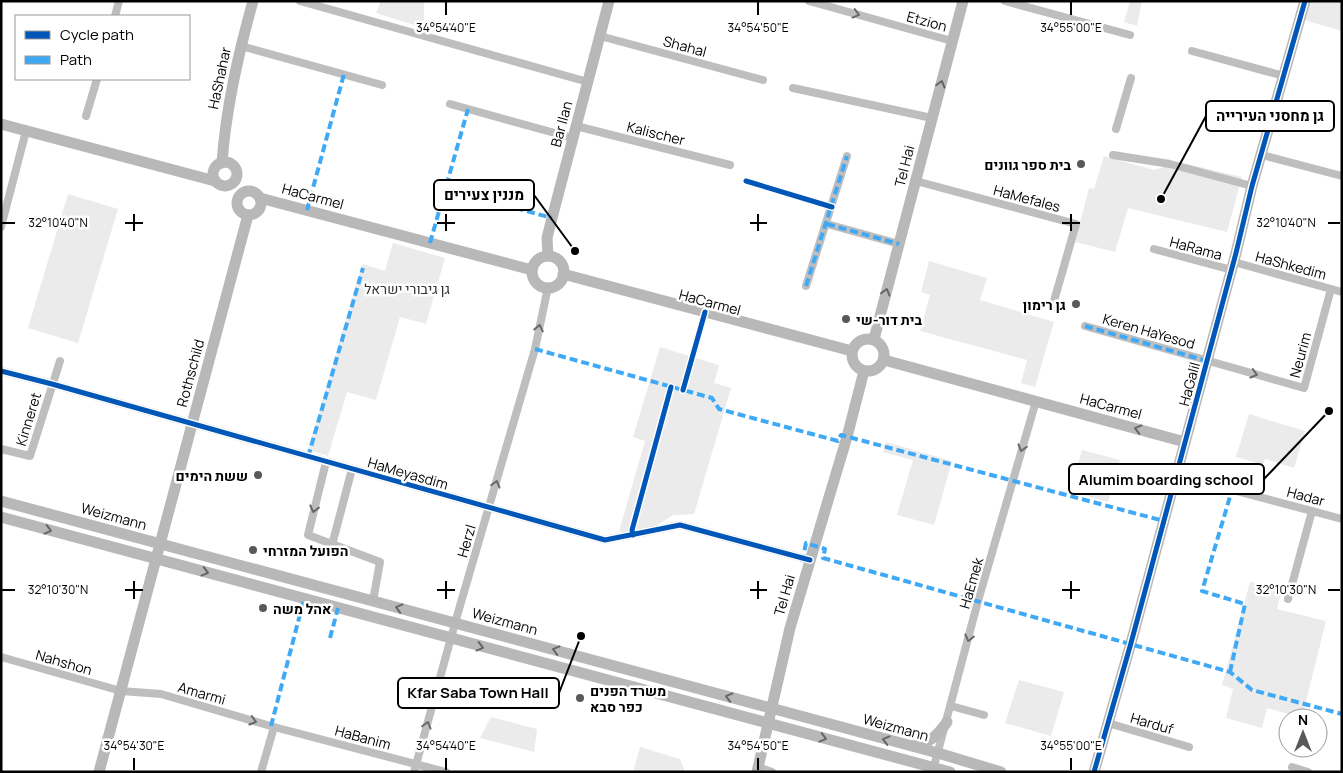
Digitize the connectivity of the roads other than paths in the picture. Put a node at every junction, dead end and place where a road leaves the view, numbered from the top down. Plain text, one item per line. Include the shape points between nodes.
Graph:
1 (119, 1) edge
2 (252, 1) edge
3 (300, 1) edge
4 (609, 1) edge
5 (809, 1) edge
6 (963, 1) edge
7 (1005, 1) edge
8 (1305, 1) edge
9 (115, 15) edge
10 (1130, 35) dead end
11 (600, 36) junction
12 (952, 41) junction
13 (241, 46) junction
14 (1192, 51) dead end
15 (1284, 76) junction
16 (1131, 78) dead end
17 (97, 80) edge
18 (763, 80) dead end
19 (588, 82) junction
20 (382, 85) dead end
21 (793, 88) dead end
22 (450, 104) dead end
23 (86, 116) dead end
24 (932, 118) junction
25 (1, 124) edge
26 (576, 126) junction
27 (1116, 129) dead end
28 (26, 131) junction
29 (573, 138) junction
30 (1113, 155) dead end
31 (1262, 155) junction
32 (847, 156) dead end
33 (222, 163) junction
34 (730, 165) dead end
35 (237, 175) junction
36 (1342, 176) edge
37 (916, 181) junction
38 (220, 183) junction
39 (1252, 186) junction
40 (256, 195) junction
41 (238, 200) junction
42 (248, 215) junction
43 (827, 224) junction
44 (1, 227) edge
45 (899, 244) junction
46 (1154, 249) dead end
47 (548, 256) junction
48 (1233, 266) junction
49 (532, 270) junction
50 (563, 274) junction
51 (806, 286) dead end
52 (548, 288) junction
53 (1331, 289) junction
54 (1342, 292) edge
55 (1052, 308) dead end
56 (1085, 326) dead end
57 (874, 339) junction
58 (852, 351) junction
59 (884, 360) junction
60 (1207, 360) junction
61 (60, 361) dead end
62 (1, 371) edge
63 (864, 371) junction
64 (52, 384) junction
65 (1036, 401) junction
66 (192, 424) junction
67 (1185, 442) junction
68 (1, 449) edge
69 (326, 462) junction
70 (352, 469) junction
71 (1176, 474) junction
72 (1, 501) edge
73 (489, 508) junction
74 (1312, 511) junction
75 (1, 518) edge
76 (1342, 519) edge
77 (160, 544) junction
78 (332, 545) junction
79 (156, 559) junction
80 (810, 560) junction
81 (1288, 599) dead end
82 (373, 601) junction
83 (455, 623) junction
84 (451, 639) junction
85 (1, 657) edge
86 (121, 691) junction
87 (775, 691) junction
88 (758, 705) junction
89 (951, 706) junction
90 (771, 708) junction
91 (984, 715) dead end
92 (946, 722) junction
93 (1108, 723) junction
94 (768, 724) junction
95 (274, 727) junction
96 (793, 730) junction
97 (910, 746) junction
98 (1189, 747) dead end
99 (762, 752) junction
100 (938, 753) junction
101 (905, 760) junction
102 (1292, 767) dead end
103 (415, 768) edge
104 (933, 769) edge
105 (757, 770) edge
106 (99, 772) edge
107 (261, 772) edge
108 (446, 772) edge
109 (772, 772) edge
110 (919, 772) edge
111 (950, 772) edge
112 (1001, 772) edge
113 (1094, 772) edge
114 (1308, 772) edge

1 - 9 street
2 - 13 street, HaShahar
3 - 19 street
4 - 11 street, Bar Ilan
5 -> 12 street, Etzion
6 - 12 street, Tel Hai
7 - 10 street
8 - 15 street, HaGalil
11 - 18 street, Shahal
11 - 19 street, Bar Ilan
24 -> 12 street, Tel Hai
13 - 20 street
13 - 33 street, HaShahar via 225,124
14 - 15 street
15 - 31 street, HaGalil
16 - 27 street
17 - 23 street
19 - 26 street, Bar Ilan
21 - 24 street
22 - 29 street
24 - 37 street, Tel Hai
25 - 28 street
26 - 29 street, Bar Ilan
26 - 34 street, Kalischer
28 - 38 street
28 - 44 street
29 - 47 street, Bar Ilan via 547,238
30 - 39 street via 1170,164
31 - 36 street
31 - 39 street, HaGalil
32 - 43 street
33 - 35 street via 231,164
33 - 38 street via 214,170
35 - 38 street via 232,184
35 - 40 street
37 - 45 street, Tel Hai
37 - 55 street, HaMefales via 1076,224
38 - 41 street
39 - 48 street, HaGalil
40 - 41 street via 241,194
40 - 42 street via 260,208
40 - 49 street, HaCarmel
41 - 42 street via 238,208
42 - 66 street, Rothschild
43 - 45 street
43 - 51 street
57 -> 45 street, Tel Hai
46 - 48 street, HaRama
47 - 49 street via 537,260
47 - 50 street via 558,260
48 - 53 street, HaShkedim
48 - 60 street, HaGalil
49 - 52 street via 538,284
50 - 52 street via 558,284
50 - 58 street, HaCarmel
73 -> 52 street, Herzl via 535,349
53 - 54 street, HaShkedim
60 -> 53 street, Neurim via 1304,388
56 - 60 street, Keren HaYesod
57 - 58 street via 858,342
57 - 59 street via 883,347
58 - 63 street via 853,361
59 - 63 street via 878,368
59 - 65 street, HaCarmel
60 - 67 street, HaGalil
61 - 64 street, Kinneret
62 - 64 street, HaMeyasdim
63 - 80 street, Tel Hai
64 - 66 street, HaMeyasdim
64 - 68 street, Kinneret via 30,456
67 -> 65 street, HaCarmel
65 -> 89 street, HaEmek
66 - 69 street, HaMeyasdim
66 - 77 street, Rothschild
67 - 71 street, HaGalil
69 - 70 street, HaMeyasdim
69 -> 78 street via 308,536
70 - 73 street, HaMeyasdim
70 - 78 street
71 - 74 street, Hadar
71 - 93 street, HaGalil
72 - 77 street, Weizmann
73 - 80 street, HaMeyasdim via 605,540 680,525
73 - 83 street, Herzl
74 - 76 street, Hadar
74 - 81 street
75 -> 79 street
77 - 79 street, Rothschild
77 - 82 street, Weizmann
78 - 82 street via 380,562
79 -> 84 street
79 - 86 street, Rothschild
80 - 87 street, Tel Hai
83 -> 82 street, Weizmann
83 - 84 street, Herzl
88 -> 83 street, Weizmann
84 -> 94 street
103 -> 84 street, Herzl
85 - 86 street, Nahshon
86 -> 95 street, Amarmi via 160,694
86 - 106 street, Rothschild
87 - 88 street
87 - 90 street, Tel Hai
88 - 90 street, Weizmann
89 - 91 street
89 - 92 street, HaEmek
90 - 94 street, Tel Hai
97 -> 90 street, Weizmann
92 - 97 street via 928,743
92 - 100 street, HaEmek
93 - 98 street, Harduf
93 - 113 street, HaGalil
94 - 96 street
94 - 99 street, Tel Hai
95 - 103 street, HaBanim
95 - 107 street
96 - 99 street via 776,733
96 -> 101 street
97 - 100 street, Weizmann
99 - 105 street, Tel Hai
100 - 104 street, HaEmek
100 - 112 street, Weizmann
101 - 104 street
101 - 110 street
102 - 114 street
103 - 108 street, HaBanim
104 - 111 street
105 - 109 street

